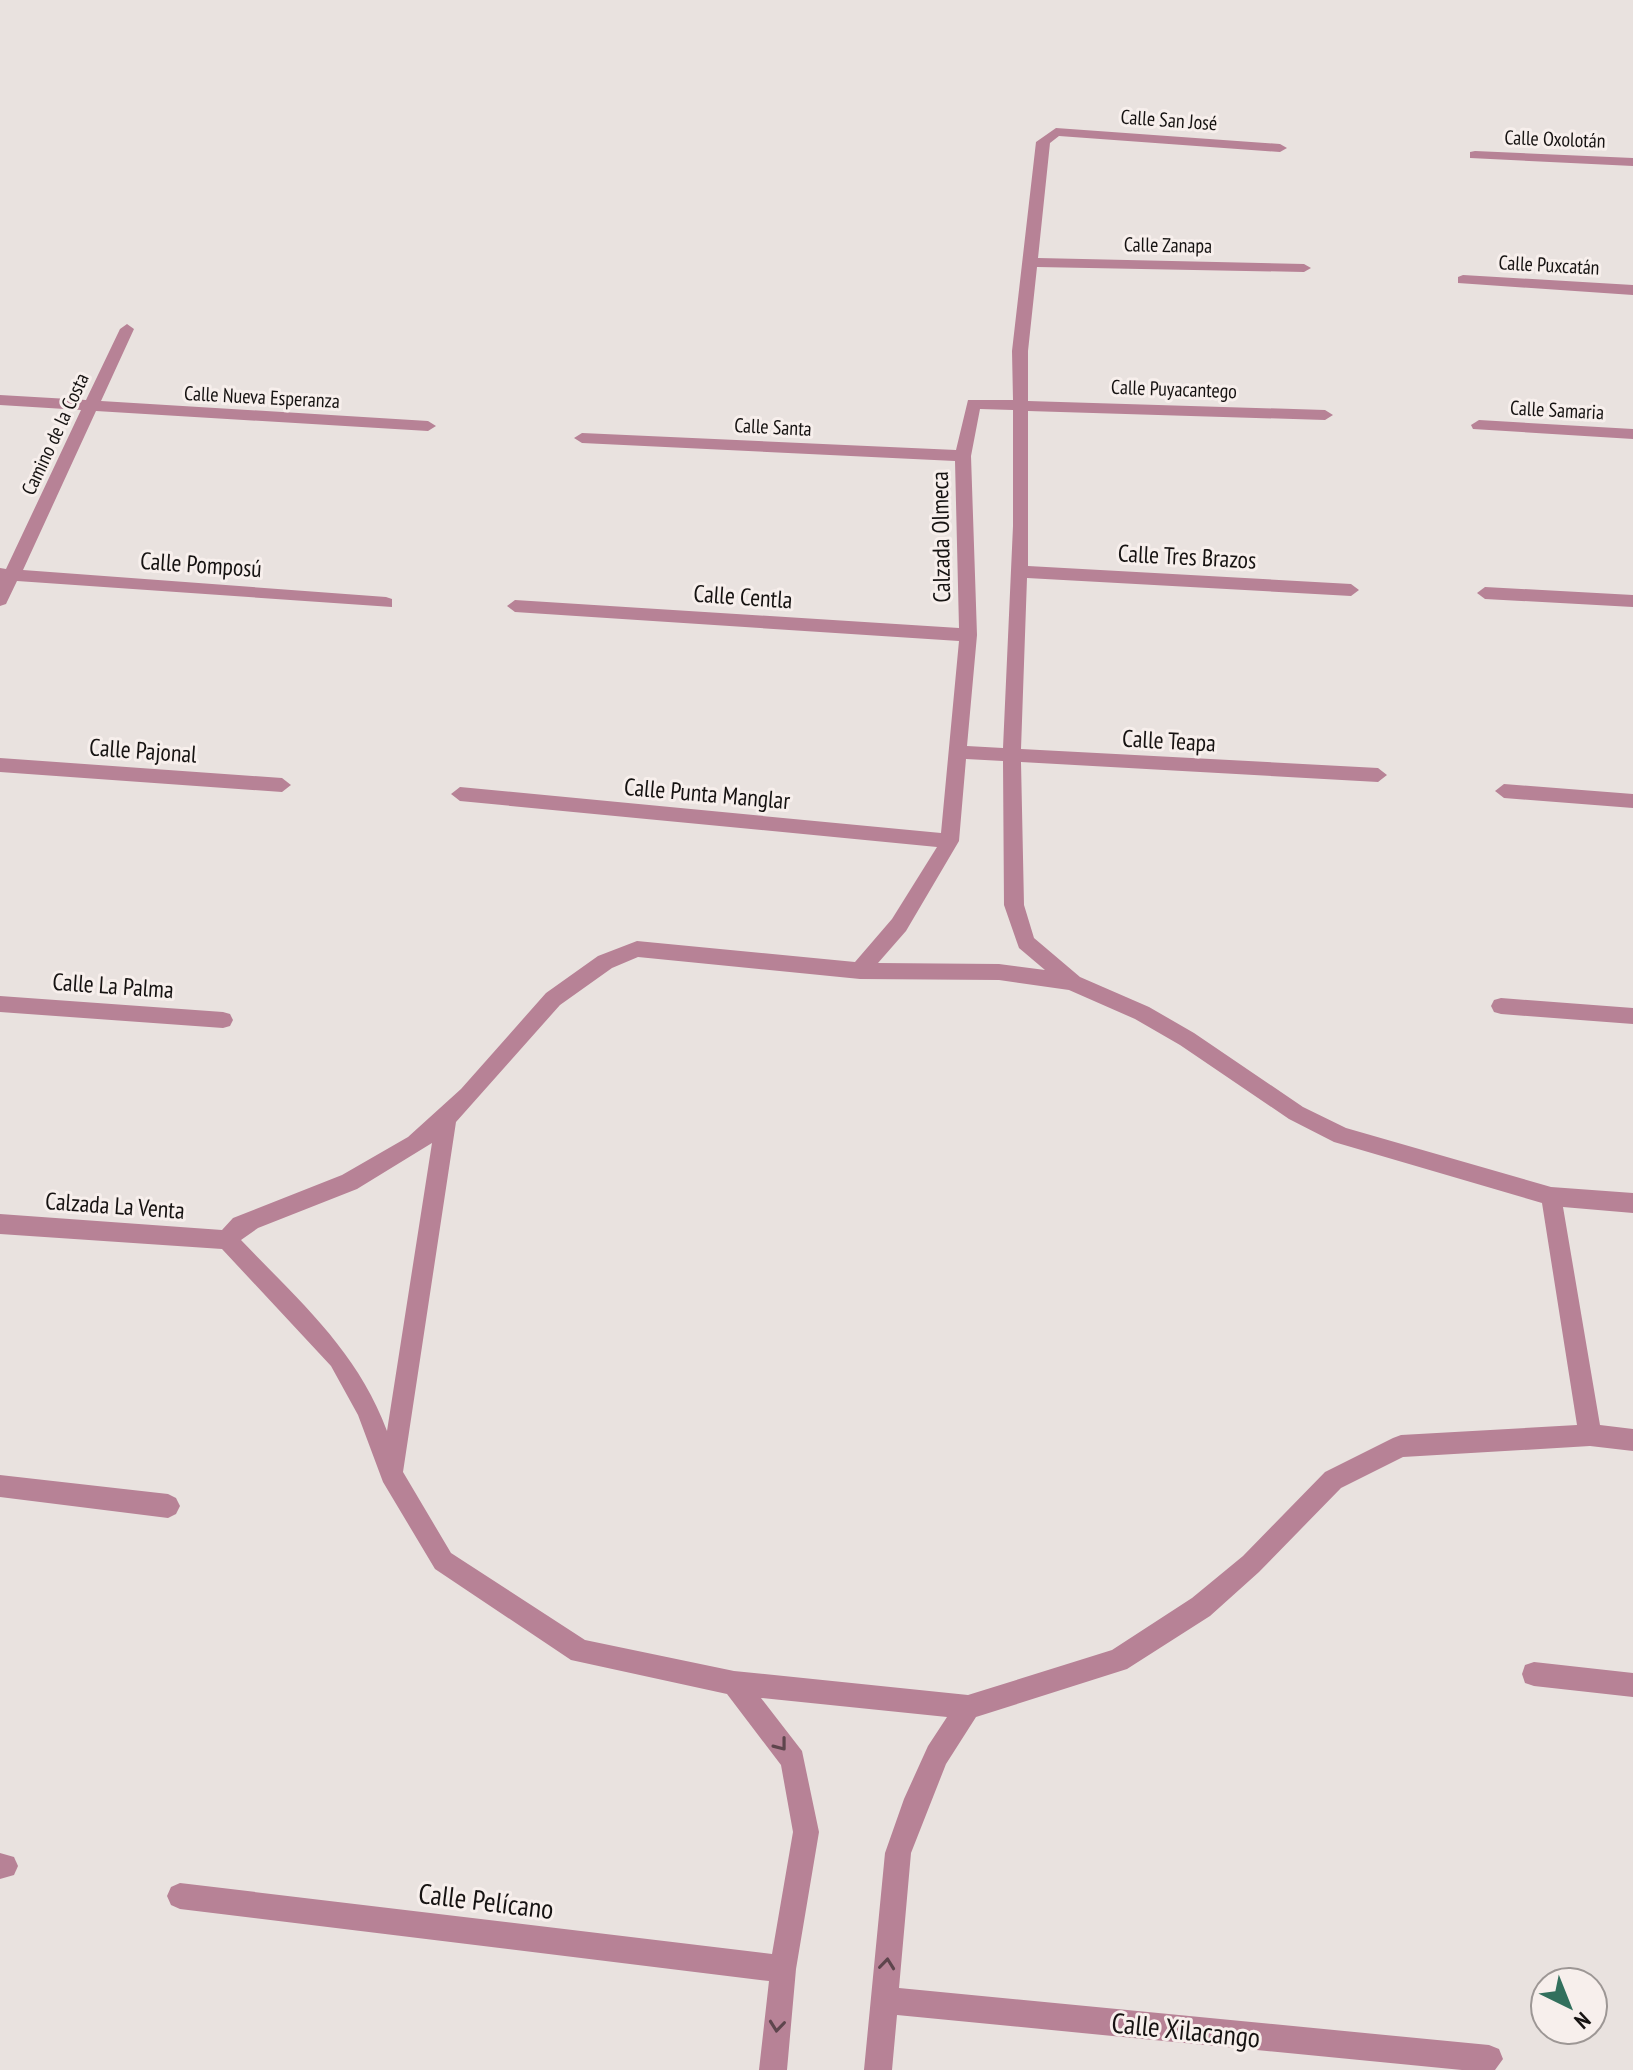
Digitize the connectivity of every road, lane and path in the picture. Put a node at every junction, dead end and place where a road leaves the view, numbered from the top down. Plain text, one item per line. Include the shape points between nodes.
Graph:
1 (1280, 148) dead end
2 (1475, 155) dead end
3 (1633, 162) edge
4 (1031, 262) junction
5 (1304, 268) dead end
6 (1463, 280) dead end
7 (1633, 290) edge
8 (127, 329) dead end
9 (0, 400) edge
10 (1022, 404) junction
11 (92, 407) junction
12 (1325, 415) dead end
13 (1479, 425) dead end
14 (428, 426) dead end
15 (1633, 434) edge
16 (582, 438) dead end
17 (963, 456) junction
18 (1020, 572) junction
19 (6, 575) edge
20 (1351, 590) dead end
21 (1485, 593) dead end
22 (0, 600) edge
23 (1633, 601) edge
24 (386, 603) dead end
25 (515, 606) dead end
26 (968, 635) junction
27 (958, 752) junction
28 (1012, 757) junction
29 (0, 765) edge
30 (1378, 775) dead end
31 (282, 785) dead end
32 (1504, 791) dead end
33 (460, 794) dead end
34 (1633, 801) edge
35 (950, 841) junction
36 (860, 971) junction
37 (1073, 983) junction
38 (0, 1004) edge
39 (1501, 1006) dead end
40 (1633, 1016) edge
41 (223, 1020) dead end
42 (446, 1118) junction
43 (1551, 1196) junction
44 (1633, 1203) edge
45 (0, 1224) edge
46 (227, 1240) junction
47 (1590, 1435) junction
48 (1633, 1440) edge
49 (391, 1474) junction
50 (0, 1486) edge
51 (168, 1506) dead end
52 (1534, 1674) dead end
53 (734, 1683) junction
54 (1633, 1685) edge
55 (968, 1707) junction
56 (180, 1896) dead end
57 (783, 1969) junction
58 (884, 2000) junction
59 (1489, 2059) dead end
60 (773, 2070) edge
61 (878, 2070) edge

1 - 4 street, Calle San José via 1056,132 1043,142
2 - 3 street, Calle Oxolotán
4 - 5 street, Calle Zanapa
4 - 10 street via 1022,309
6 - 7 street, Calle Puxcatán
8 - 11 street, Camino de la Costa
9 - 11 street, Calle Nueva Esperanza
10 - 12 street, Calle Puyacantego
10 - 17 street, Calzada Olmeca via 973,404
10 - 18 street
11 - 14 street, Calle Nueva Esperanza
11 - 19 street, Camino de la Costa
13 - 15 street, Calle Samaria
16 - 17 street, Calle Santa
17 - 26 street, Calzada Olmeca
18 - 20 street, Calle Tres Brazos
18 - 28 street
19 - 22 street, Camino de la Costa
19 - 24 street, Calle Pomposú
21 - 23 street
25 - 26 street, Calle Centla
26 - 27 street, Calzada Olmeca
27 - 28 street, Calle Teapa
27 - 35 street, Calzada Olmeca
28 - 30 street, Calle Teapa
28 - 37 street via 1014,905 1026,942
29 - 31 street, Calle Pajonal
32 - 34 street
33 - 35 street, Calle Punta Manglar
35 - 36 street, Calzada Olmeca via 899,925
36 - 37 street via 999,972
36 - 42 street via 637,949 606,959 568,982
37 - 43 street via 1153,1020 1296,1113 1341,1136
38 - 41 street, Calle La Palma
39 - 40 street
42 - 46 street via 368,1173 241,1225
42 - 49 street
43 - 44 street
43 - 47 street
45 - 46 street, Calzada La Venta
46 - 49 street via 339,1359 368,1410
47 - 48 street
47 - 55 street via 1401,1446 1333,1480 1201,1607 1118,1660
49 - 53 street via 443,1561 580,1651
50 - 51 street
52 - 54 street
53 - 55 street
53 -> 57 street via 793,1760 806,1832
58 -> 55 street via 898,1853 931,1768
56 - 57 street, Calle Pelícano
57 -> 60 street
58 - 59 street, Calle Xilacango
58 - 61 street

